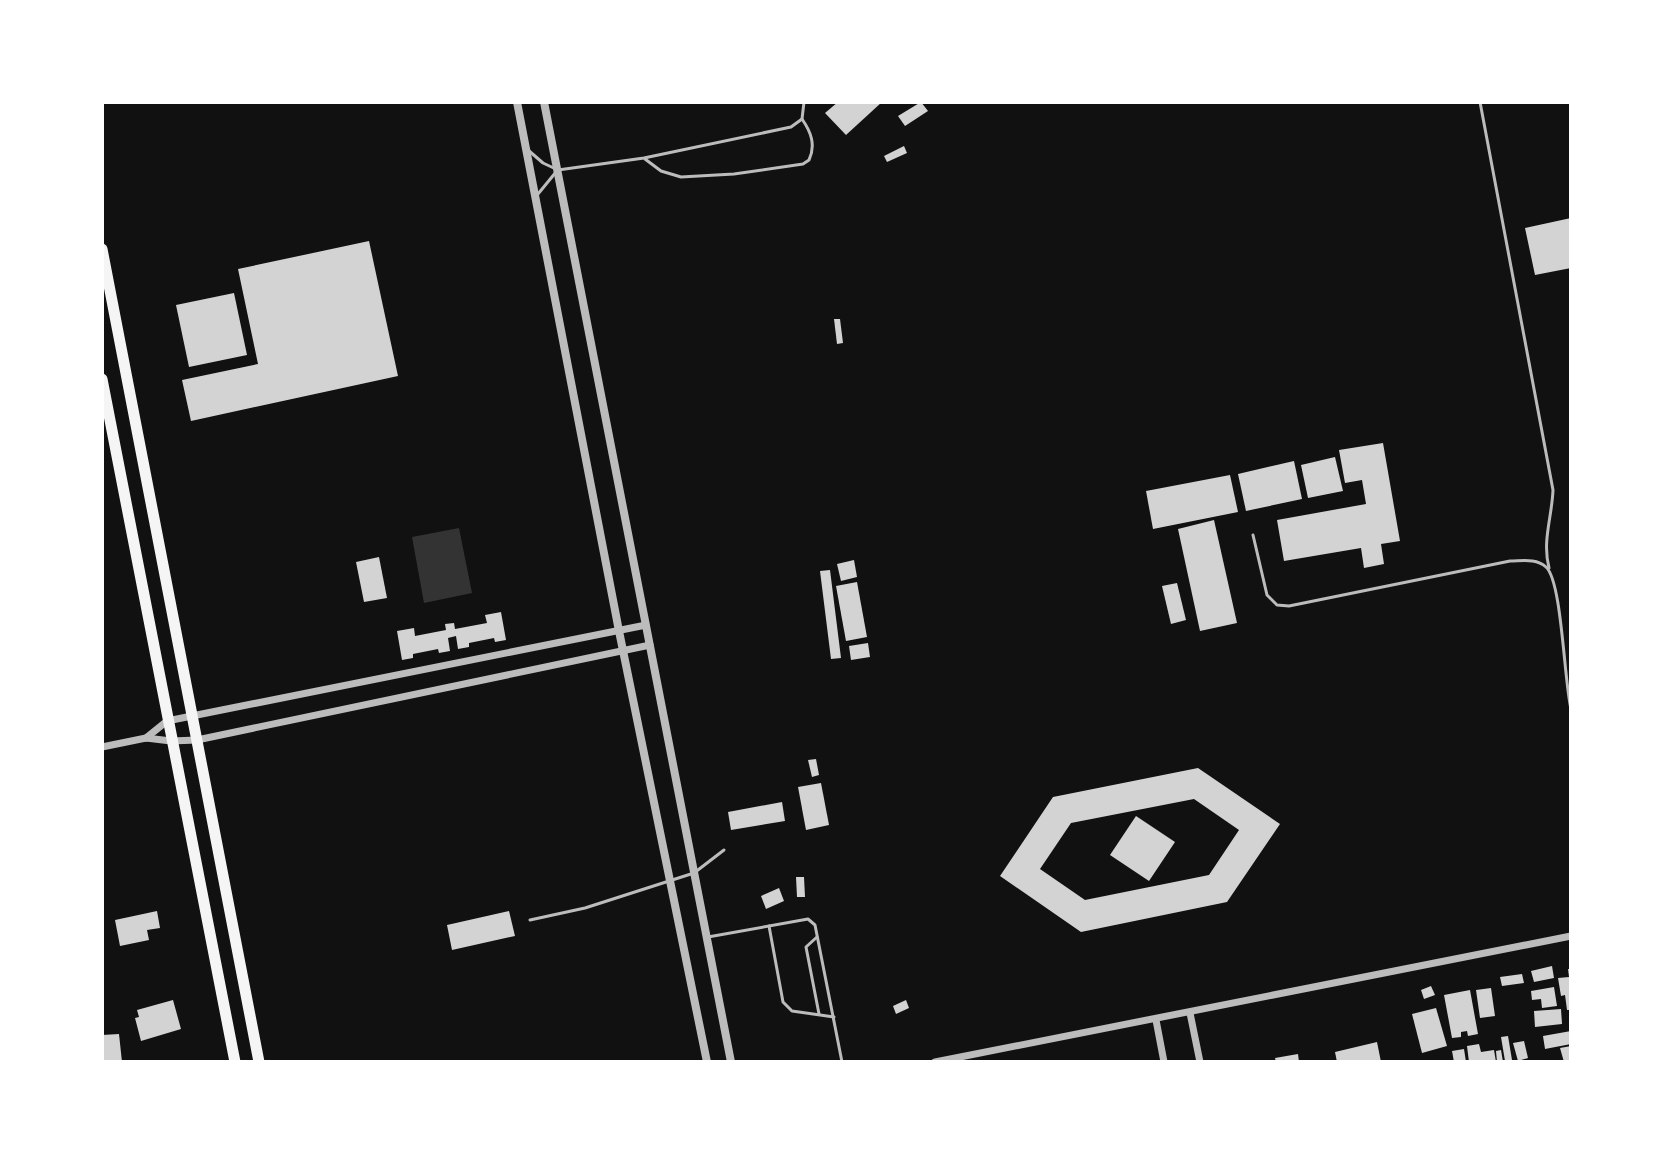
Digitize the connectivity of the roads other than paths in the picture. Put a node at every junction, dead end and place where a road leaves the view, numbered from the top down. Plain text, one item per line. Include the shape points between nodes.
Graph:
1 (517, 102) edge
2 (544, 102) edge
3 (804, 102) edge
4 (1480, 102) edge
5 (802, 119) junction
6 (526, 148) junction
7 (644, 158) junction
8 (558, 170) junction
9 (535, 196) junction
10 (102, 249) edge
11 (102, 379) edge
12 (1253, 535) dead end
13 (1549, 568) junction
14 (646, 625) junction
15 (619, 631) junction
16 (650, 645) junction
17 (623, 650) junction
18 (1571, 709) edge
19 (192, 716) junction
20 (167, 721) junction
21 (146, 738) junction
22 (197, 740) junction
23 (171, 741) junction
24 (102, 747) edge
25 (724, 850) dead end
26 (694, 873) junction
27 (669, 880) junction
28 (530, 920) dead end
29 (769, 926) junction
30 (1571, 936) edge
31 (708, 937) junction
32 (817, 937) junction
33 (1190, 1013) junction
34 (819, 1014) junction
35 (834, 1017) junction
36 (1156, 1020) junction
37 (235, 1062) edge
38 (259, 1062) edge
39 (707, 1062) edge
40 (731, 1062) edge
41 (842, 1062) edge
42 (935, 1062) edge
43 (1164, 1062) edge
44 (1200, 1062) edge

1 - 6 street
2 - 8 street
3 - 5 lane
4 - 13 lane via 1553,490 1545,552
5 - 7 lane via 791,127
5 - 7 lane via 813,146 803,164 681,177
6 - 8 lane
6 - 9 street
7 - 8 lane
8 - 9 lane
8 - 14 street
9 - 15 street
10 - 19 highway
11 - 20 highway
12 - 13 lane via 1267,595 1277,605 1510,561 1537,561
13 - 18 lane via 1556,585
14 - 15 street
14 - 16 street
15 - 17 street
15 - 19 street
16 - 17 street
16 - 26 street
17 - 22 street
17 - 27 street
19 - 20 street
19 - 22 highway
20 - 21 street
20 - 23 highway
21 - 23 street
21 - 24 street
22 - 23 street
22 - 38 highway
23 - 37 highway
25 - 26 lane
26 - 27 lane
26 - 31 street
27 - 28 lane
27 - 39 street
29 - 31 lane
29 - 32 lane via 808,919
29 - 34 lane via 783,1002 792,1011
30 - 33 street
31 - 40 street
32 - 34 lane via 806,947
32 - 35 lane
33 - 36 street
33 - 44 street
34 - 35 lane
35 - 41 lane
36 - 42 street
36 - 43 street

